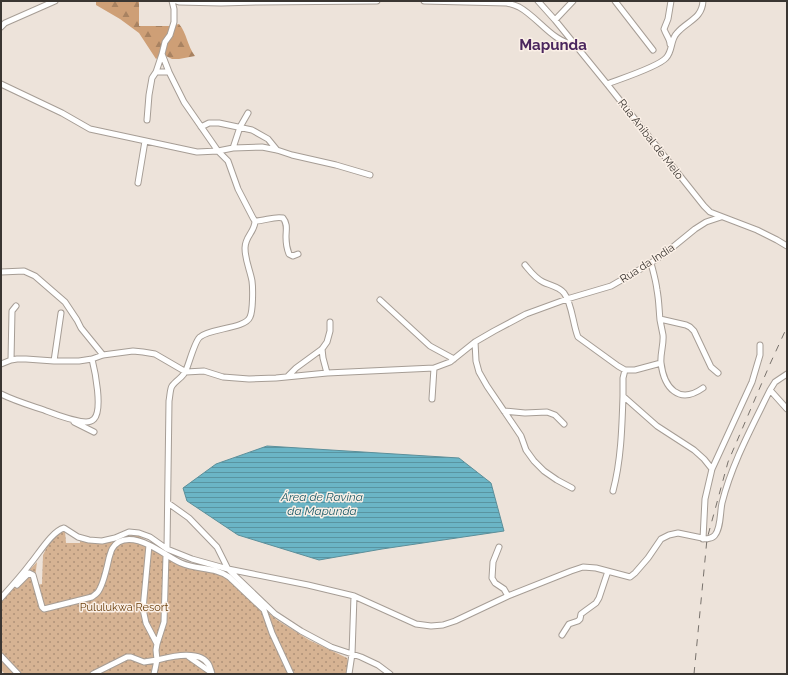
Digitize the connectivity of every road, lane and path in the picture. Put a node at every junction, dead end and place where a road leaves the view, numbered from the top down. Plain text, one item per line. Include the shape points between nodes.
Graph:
1 (55, 1) edge
2 (172, 1) edge
3 (176, 1) edge
4 (377, 1) edge
5 (424, 1) edge
6 (438, 1) edge
7 (538, 1) edge
8 (574, 1) edge
9 (615, 1) edge
10 (670, 1) edge
11 (703, 1) edge
12 (555, 20) junction
13 (1, 27) edge
14 (576, 46) junction
15 (653, 50) dead end
16 (670, 51) junction
17 (162, 54) junction
18 (156, 72) junction
19 (169, 72) junction
20 (1, 84) edge
21 (607, 84) junction
22 (248, 113) dead end
23 (147, 120) dead end
24 (201, 127) junction
25 (240, 127) junction
26 (145, 141) junction
27 (233, 148) junction
28 (277, 150) junction
29 (218, 151) junction
30 (370, 174) dead end
31 (138, 183) dead end
32 (721, 216) junction
33 (255, 220) junction
34 (787, 246) edge
35 (298, 254) dead end
36 (651, 263) junction
37 (525, 265) dead end
38 (1, 272) edge
39 (567, 299) junction
40 (380, 300) dead end
41 (16, 306) dead end
42 (61, 313) dead end
43 (660, 319) junction
44 (330, 322) dead end
45 (475, 342) junction
46 (760, 345) dead end
47 (322, 349) junction
48 (103, 355) junction
49 (92, 359) junction
50 (454, 359) junction
51 (11, 360) junction
52 (54, 361) junction
53 (661, 363) junction
54 (1, 364) edge
55 (434, 368) junction
56 (624, 370) junction
57 (186, 372) junction
58 (327, 373) junction
59 (718, 373) dead end
60 (787, 374) edge
61 (288, 376) junction
62 (703, 388) dead end
63 (770, 390) junction
64 (1, 394) edge
65 (623, 396) junction
66 (432, 399) dead end
67 (787, 409) edge
68 (504, 411) junction
69 (66, 418) junction
70 (564, 424) dead end
71 (94, 432) dead end
72 (712, 469) junction
73 (572, 488) dead end
74 (613, 491) dead end
75 (168, 503) junction
76 (703, 539) junction
77 (149, 545) junction
78 (499, 546) dead end
79 (167, 549) junction
80 (166, 555) junction
81 (228, 569) junction
82 (608, 571) junction
83 (354, 596) junction
84 (508, 596) junction
85 (1, 598) edge
86 (1, 602) edge
87 (562, 635) dead end
88 (157, 644) junction
89 (352, 654) junction
90 (1, 656) edge
91 (157, 660) junction
92 (18, 674) edge
93 (93, 674) edge
94 (154, 674) edge
95 (212, 674) edge
96 (290, 674) edge
97 (349, 674) edge
98 (390, 674) edge

1 - 13 street
2 - 17 street via 174,22
3 - 4 street
5 - 6 street
6 - 14 street via 507,3 517,6 560,40
7 - 12 street, Rua Aníbal de Melo
8 - 12 street
9 - 15 street
10 - 16 street via 664,29 670,40
11 - 16 street via 703,8 699,14 672,40
12 - 14 street, Rua Aníbal de Melo
14 - 21 street, Rua Aníbal de Melo
16 - 21 street via 666,58 656,65
17 - 18 street
17 - 19 street
18 - 19 street
18 - 23 street via 152,78
19 - 24 street via 184,102
20 - 26 street via 90,129
21 - 32 street, Rua Aníbal de Melo via 704,206 710,212
22 - 25 street
24 - 25 street via 209,123
24 - 29 street
25 - 27 street
25 - 28 street via 268,139
26 - 29 street via 198,152
26 - 31 street
27 - 28 street via 262,147
27 - 29 street
28 - 30 street
29 - 33 street via 228,161 238,189
32 - 34 street, Rua Aníbal de Melo via 757,230
32 - 36 street, Rua da India via 695,229
33 - 35 street via 283,218 286,221 289,254
33 - 57 street via 245,249 252,283 250,318 239,325 198,338
36 - 39 street, Rua da India via 611,286
36 - 43 street
37 - 39 street via 542,281 564,292
38 - 48 street via 24,271 35,276 65,302 81,328
39 - 45 street, Rua da India via 526,314
39 - 56 street via 578,337
40 - 50 street via 430,346
41 - 51 street via 12,312
42 - 52 street
43 - 53 street via 663,337
43 - 59 street via 690,327 711,367
44 - 47 street via 327,342
45 - 50 street, Rua da India
45 - 68 street via 479,372
46 - 72 street via 760,355 752,382
47 - 58 street
47 - 61 street
48 - 49 street
48 - 57 street via 133,351 155,354
49 - 52 street
49 - 69 street via 97,387 95,418 90,422
50 - 55 street, Rua da India
51 - 52 street
51 - 54 street
53 - 56 street via 635,370
53 - 62 street via 665,379 672,390 680,395 697,393
55 - 58 street
55 - 66 street
56 - 65 street
57 - 61 street via 204,371 223,377 242,378
57 - 75 street via 171,386
58 - 61 street
60 - 63 street via 775,382
63 - 67 street
63 - 76 street via 734,464 715,536
64 - 69 street
65 - 72 street via 657,426 694,450
65 - 74 street via 617,477
68 - 70 street via 547,412 555,415
68 - 73 street via 534,461 544,471
69 - 71 street
72 - 76 street via 705,499
75 - 79 street
75 - 81 street via 189,518 217,547
76 - 82 street via 678,533 669,535 661,539 630,577
77 - 80 street
77 - 86 street via 127,539 116,544 112,549 102,585 98,593 92,597 44,609 33,576 29,573
77 - 88 street via 143,609 146,623
78 - 84 street via 493,562 492,578
79 - 81 street
79 - 85 street via 139,533 130,532 102,541 78,537 64,528 48,541
80 - 88 street via 164,622
80 - 96 street via 182,564 224,574 264,610
81 - 83 street
81 - 89 street via 275,614 331,647
82 - 84 street via 583,567
82 - 87 street via 596,603 584,611 578,621 569,624
83 - 84 street via 416,624 431,626 455,621
83 - 89 street
88 - 91 street
89 - 97 street
89 - 98 street via 378,665
90 - 92 street
91 - 93 street via 144,662 126,657
91 - 94 street
91 - 95 street via 178,655 202,658 209,664

